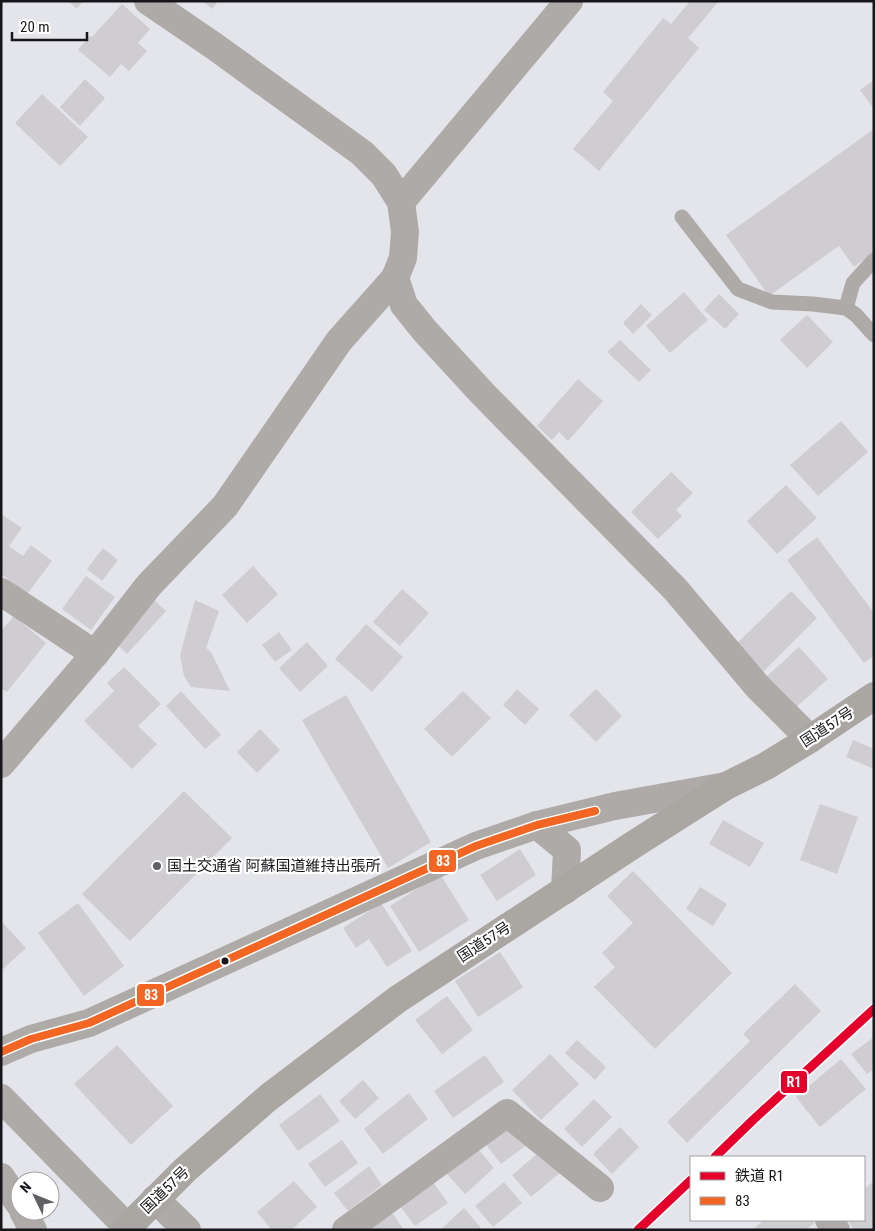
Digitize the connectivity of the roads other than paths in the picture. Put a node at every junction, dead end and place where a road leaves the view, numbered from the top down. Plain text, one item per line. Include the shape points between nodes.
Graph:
1 (148, 1) edge
2 (569, 1) edge
3 (401, 202) junction
4 (682, 217) dead end
5 (874, 260) edge
6 (395, 278) junction
7 (846, 308) junction
8 (874, 335) edge
9 (1, 592) edge
10 (95, 654) junction
11 (874, 696) edge
12 (810, 739) junction
13 (1, 764) edge
14 (726, 786) junction
15 (536, 825) junction
16 (565, 890) junction
17 (1, 1052) edge
18 (1, 1098) edge
19 (1, 1177) edge
20 (600, 1188) dead end
21 (10, 1190) edge
22 (156, 1199) junction
23 (126, 1228) edge
24 (187, 1230) edge
25 (346, 1230) edge

1 - 3 street via 362,153 384,175
2 - 3 street
3 - 6 street via 405,232 403,258
4 - 7 lane via 738,289 772,302
5 - 7 lane via 853,283
6 - 10 street via 339,341 225,506 149,586
6 - 12 street via 404,305 425,331 675,589 758,687
7 - 8 lane
9 - 10 street
10 - 13 street
11 - 12 highway, 国道57号
12 - 14 highway, 国道57号
14 - 15 street via 616,806
14 - 16 highway, 国道57号
15 - 16 street via 568,850
15 - 17 street via 476,846 89,1023 31,1039
16 - 22 highway, 国道57号 via 398,999 269,1097
18 - 23 street
19 - 21 street
20 - 25 street via 507,1113
22 - 23 highway, 国道57号
22 - 24 street

